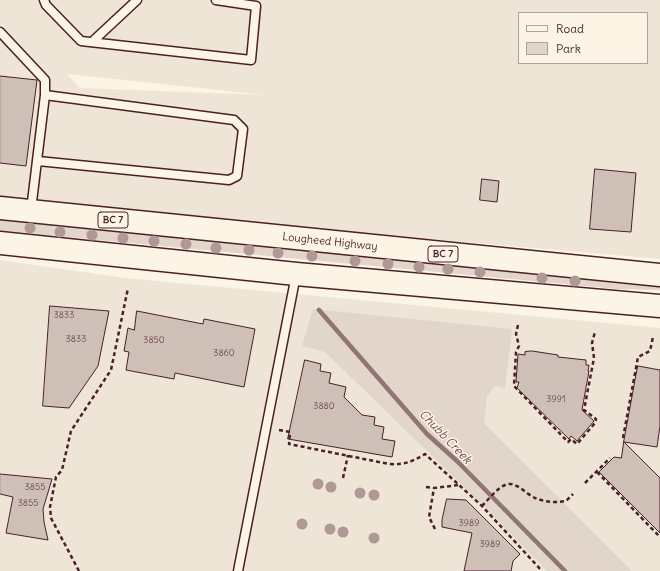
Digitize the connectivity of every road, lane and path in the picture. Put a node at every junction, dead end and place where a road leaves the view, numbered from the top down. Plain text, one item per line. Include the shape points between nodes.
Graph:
1 (44, 0) edge
2 (137, 0) edge
3 (216, 0) edge
4 (0, 32) edge
5 (92, 42) junction
6 (45, 95) junction
7 (38, 161) junction
8 (0, 208) edge
9 (31, 212) junction
10 (0, 243) edge
11 (296, 274) junction
12 (660, 275) edge
13 (128, 288) dead end
14 (660, 306) edge
15 (518, 325) dead end
16 (595, 332) dead end
17 (653, 338) dead end
18 (279, 430) dead end
19 (623, 438) dead end
20 (348, 456) junction
21 (610, 458) dead end
22 (597, 472) junction
23 (343, 478) dead end
24 (585, 483) dead end
25 (460, 485) junction
26 (426, 487) dead end
27 (434, 488) junction
28 (573, 494) dead end
29 (482, 506) junction
30 (435, 529) dead end
31 (660, 536) edge
32 (78, 571) edge
33 (238, 571) edge
34 (542, 571) edge

1 - 5 lane via 81,41
2 - 5 lane
3 - 5 lane via 256,6 251,60
4 - 6 lane via 45,80
6 - 7 lane
6 - 7 lane via 234,120 243,129 237,176 229,180
7 - 9 lane
8 - 9 main road, Lougheed Highway / BC 7
9 - 12 main road, Lougheed Highway / BC 7
10 - 11 main road
11 - 14 main road
11 - 33 lane
13 - 32 path via 111,370 71,431 62,470 56,477 50,507 50,518
15 - 16 path via 516,334 519,346 516,352 514,386 568,442 571,439 577,444 596,419 584,410 594,358 592,343
17 - 19 path via 650,351 638,357
18 - 20 path via 290,432 289,444
20 - 23 path
20 - 25 path via 402,465 425,454
21 - 22 path
22 - 24 path
22 - 31 path
25 - 27 path
25 - 29 path
26 - 27 path
27 - 30 path via 429,517
28 - 29 path via 566,501 552,502 533,497 510,484 501,487
29 - 34 path

